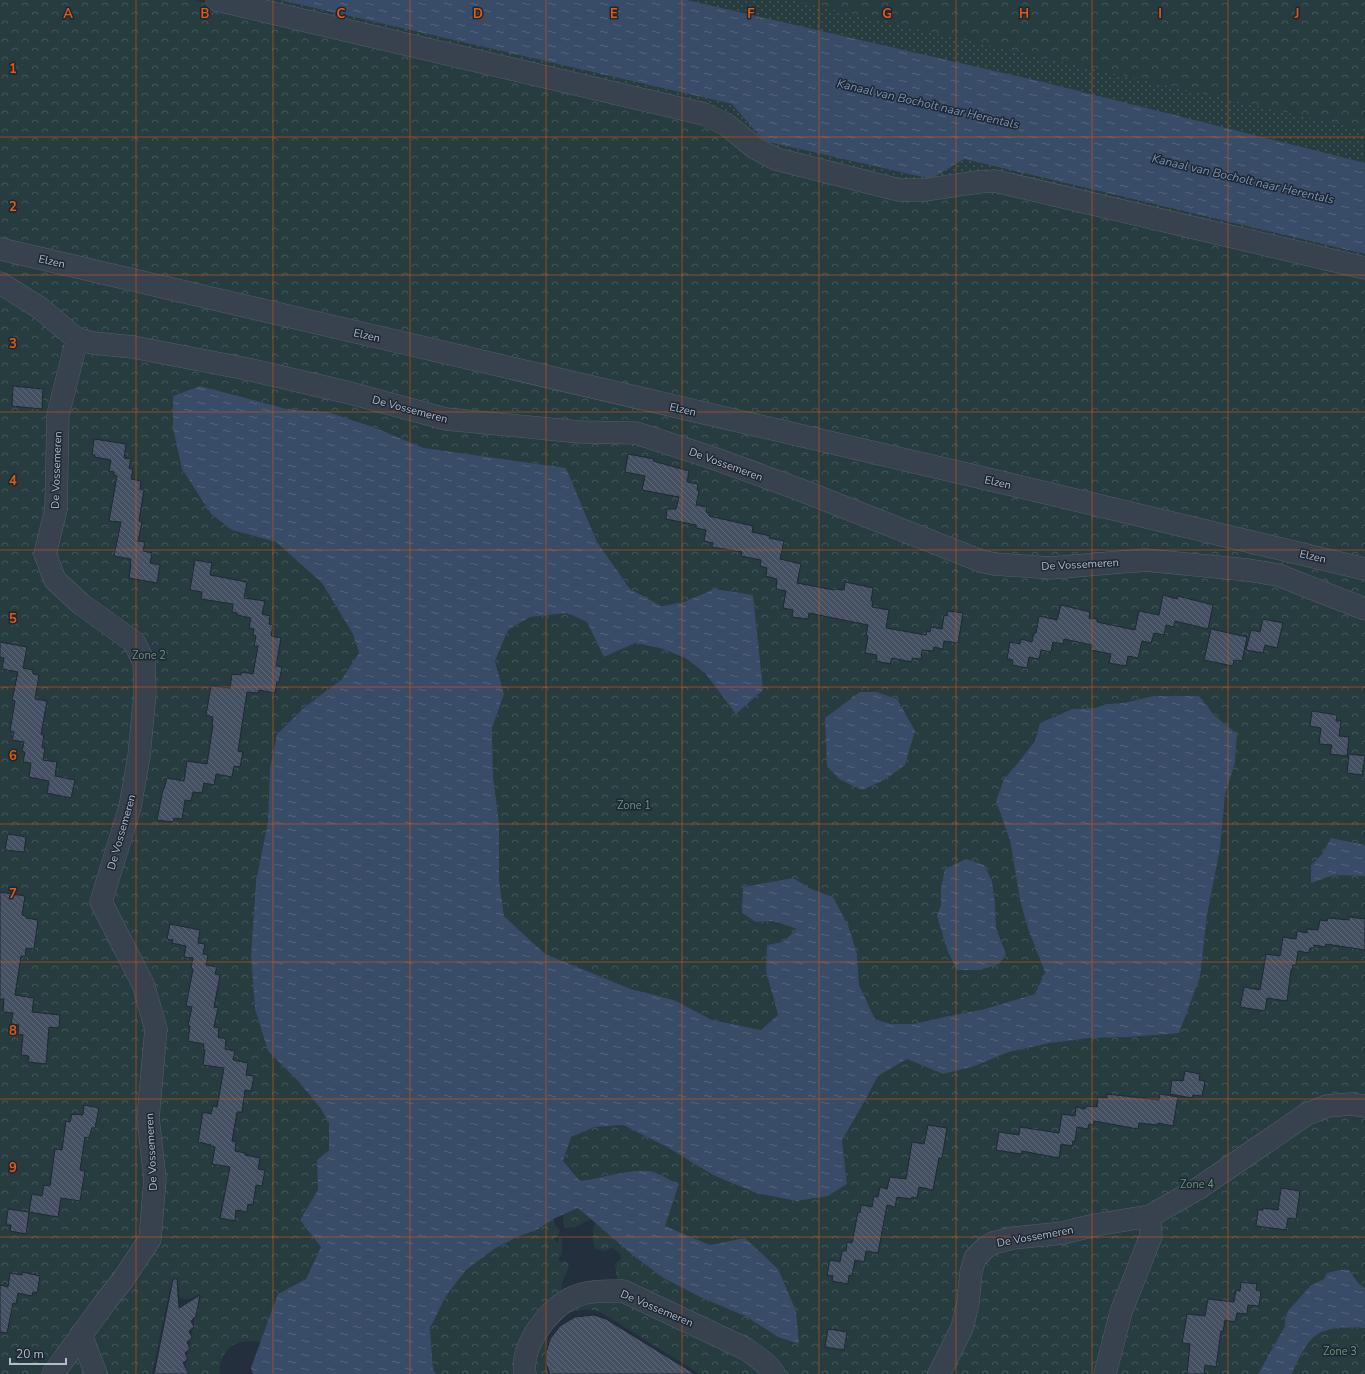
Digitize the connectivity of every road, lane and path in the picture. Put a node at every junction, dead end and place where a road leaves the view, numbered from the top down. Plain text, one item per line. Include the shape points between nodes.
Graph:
1 (217, 0) edge
2 (0, 249) edge
3 (1365, 268) edge
4 (0, 283) edge
5 (77, 339) junction
6 (1365, 569) edge
7 (1365, 609) edge
8 (1365, 1106) edge
9 (1150, 1216) junction
10 (81, 1335) junction
11 (53, 1374) edge
12 (96, 1374) edge
13 (526, 1374) edge
14 (774, 1374) edge
15 (939, 1374) edge
16 (1105, 1374) edge

1 - 3 street via 704,114 727,125 755,148 776,159 899,190 924,190 995,181
2 - 6 street, Elzen
4 - 5 street, De Vossemeren via 40,308
5 - 7 street, De Vossemeren via 247,369 446,419 580,432 636,432 714,458 994,564 1051,568 1145,560 1248,570 1278,574
5 - 10 street, De Vossemeren via 58,415 56,509 45,554 55,580 81,604 134,642 144,662 144,708 130,807 101,902 143,984 156,1029 148,1118 155,1179 150,1239
8 - 9 street, De Vossemeren via 1327,1106 1307,1114 1199,1188
9 - 15 street, De Vossemeren via 1063,1232 1013,1238 992,1243 985,1248 975,1258 962,1328
9 - 16 street via 1150,1236 1121,1312
10 - 11 street, De Vossemeren
10 - 12 street
13 - 14 street, De Vossemeren via 527,1352 535,1333 557,1308 573,1297 589,1292 623,1291 746,1349

